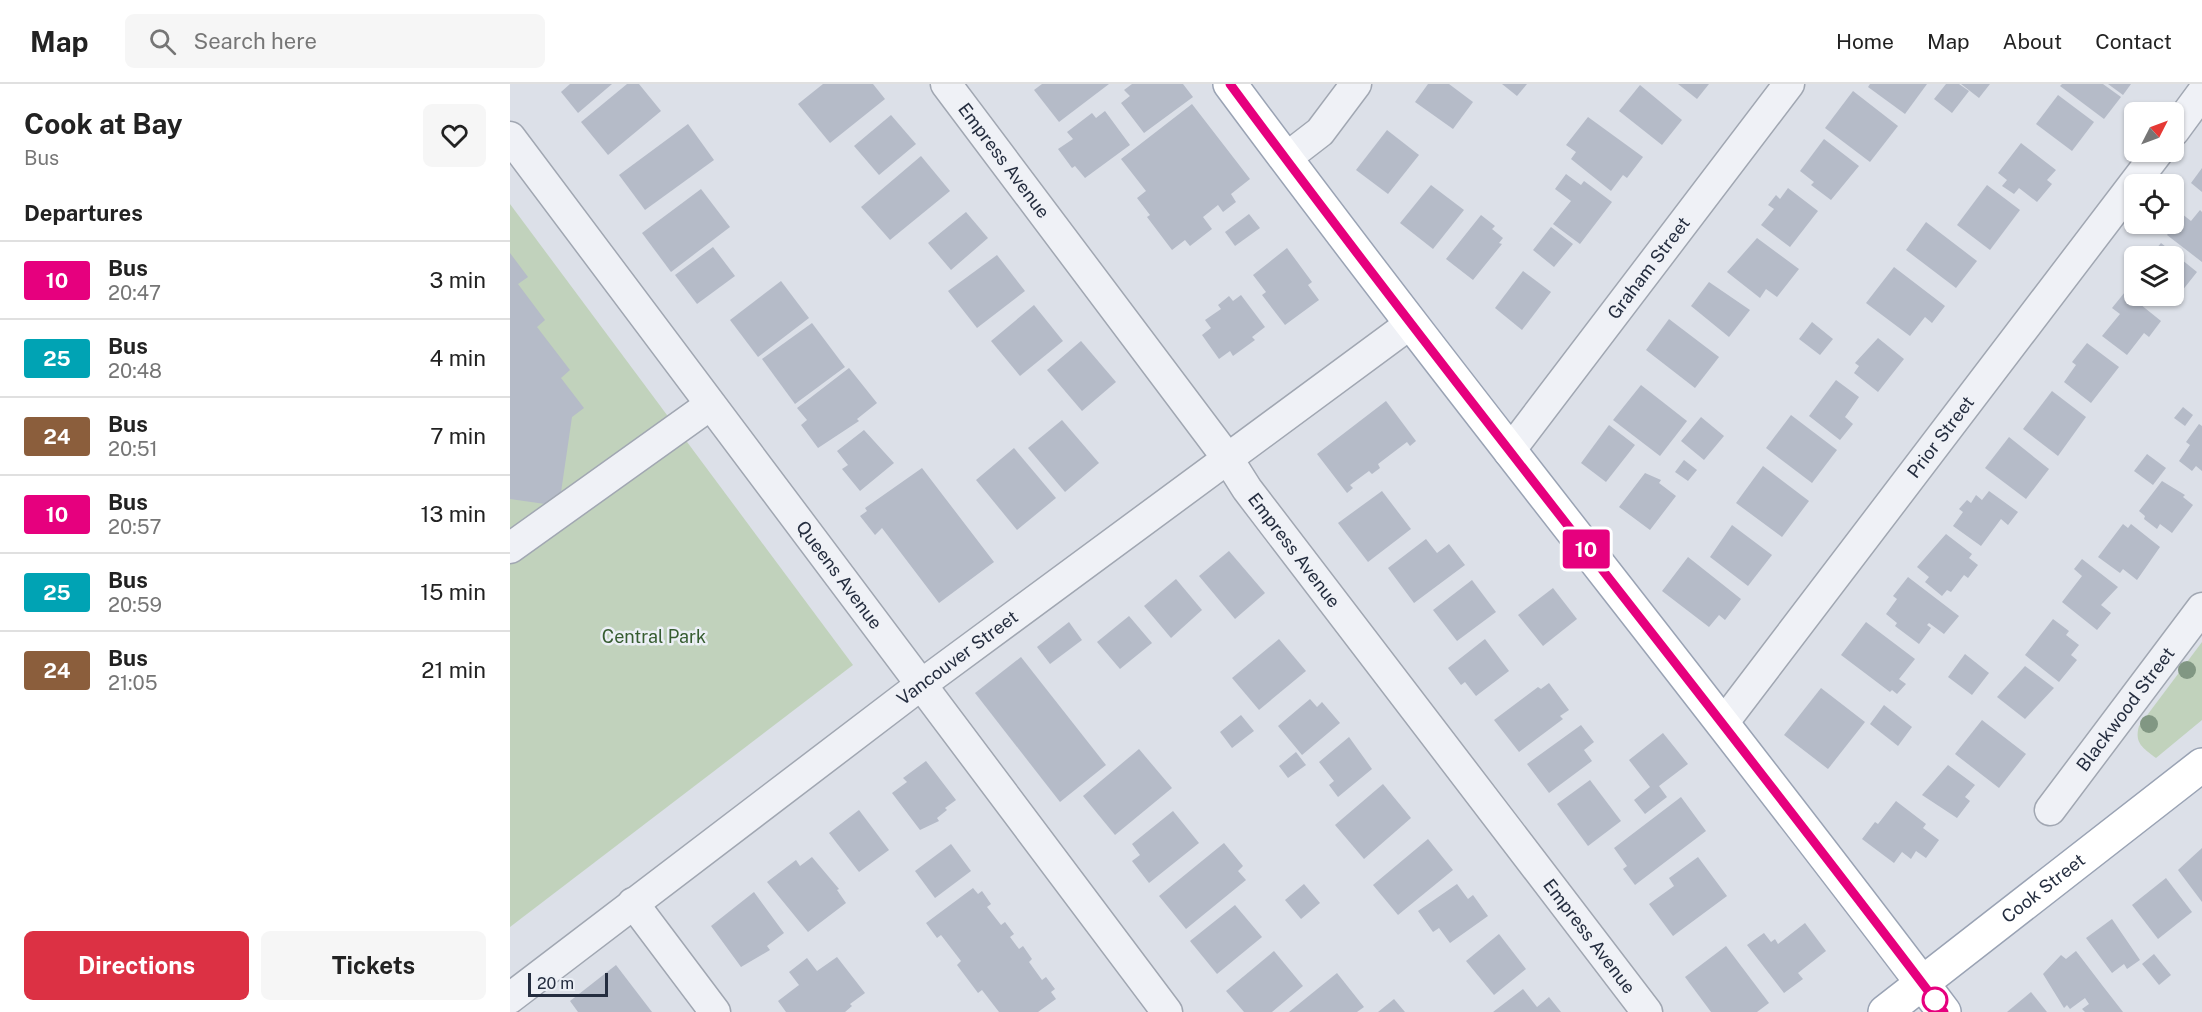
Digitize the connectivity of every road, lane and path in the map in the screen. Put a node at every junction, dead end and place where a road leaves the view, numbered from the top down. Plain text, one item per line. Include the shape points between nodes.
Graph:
1 (946, 84) edge
2 (1230, 84) edge
3 (1356, 84) edge
4 (1789, 84) edge
5 (2202, 93) edge
6 (2184, 117) edge
7 (510, 137) edge
8 (1285, 159) junction
9 (2150, 162) edge
10 (1410, 324) junction
11 (710, 405) junction
12 (1509, 452) junction
13 (1228, 459) junction
14 (510, 548) edge
15 (2202, 608) edge
16 (922, 684) junction
17 (1724, 722) junction
18 (2202, 765) edge
19 (2050, 810) dead end
20 (633, 903) junction
21 (1922, 983) junction
22 (510, 998) edge
23 (715, 1012) edge
24 (1167, 1012) edge
25 (1647, 1012) edge
26 (1885, 1012) edge
27 (1944, 1012) edge

1 - 13 street, Empress Avenue
2 - 8 main road
3 - 8 street via 1320,132
4 - 12 street, Graham Street
5 - 6 street
7 - 11 street, Queens Avenue
8 - 10 main road
9 - 17 street, Prior Street
10 - 12 main road
10 - 13 street, Vancouver Street
11 - 14 street
11 - 16 street, Queens Avenue
12 - 17 main road
13 - 16 street, Vancouver Street
13 - 25 street, Empress Avenue
15 - 19 street, Blackwood Street
16 - 20 street, Vancouver Street
16 - 24 street, Queens Avenue
17 - 21 main road
18 - 21 main road, Cook Street
20 - 22 street, Vancouver Street
20 - 23 street
21 - 26 main road, Cook Street
21 - 27 main road

